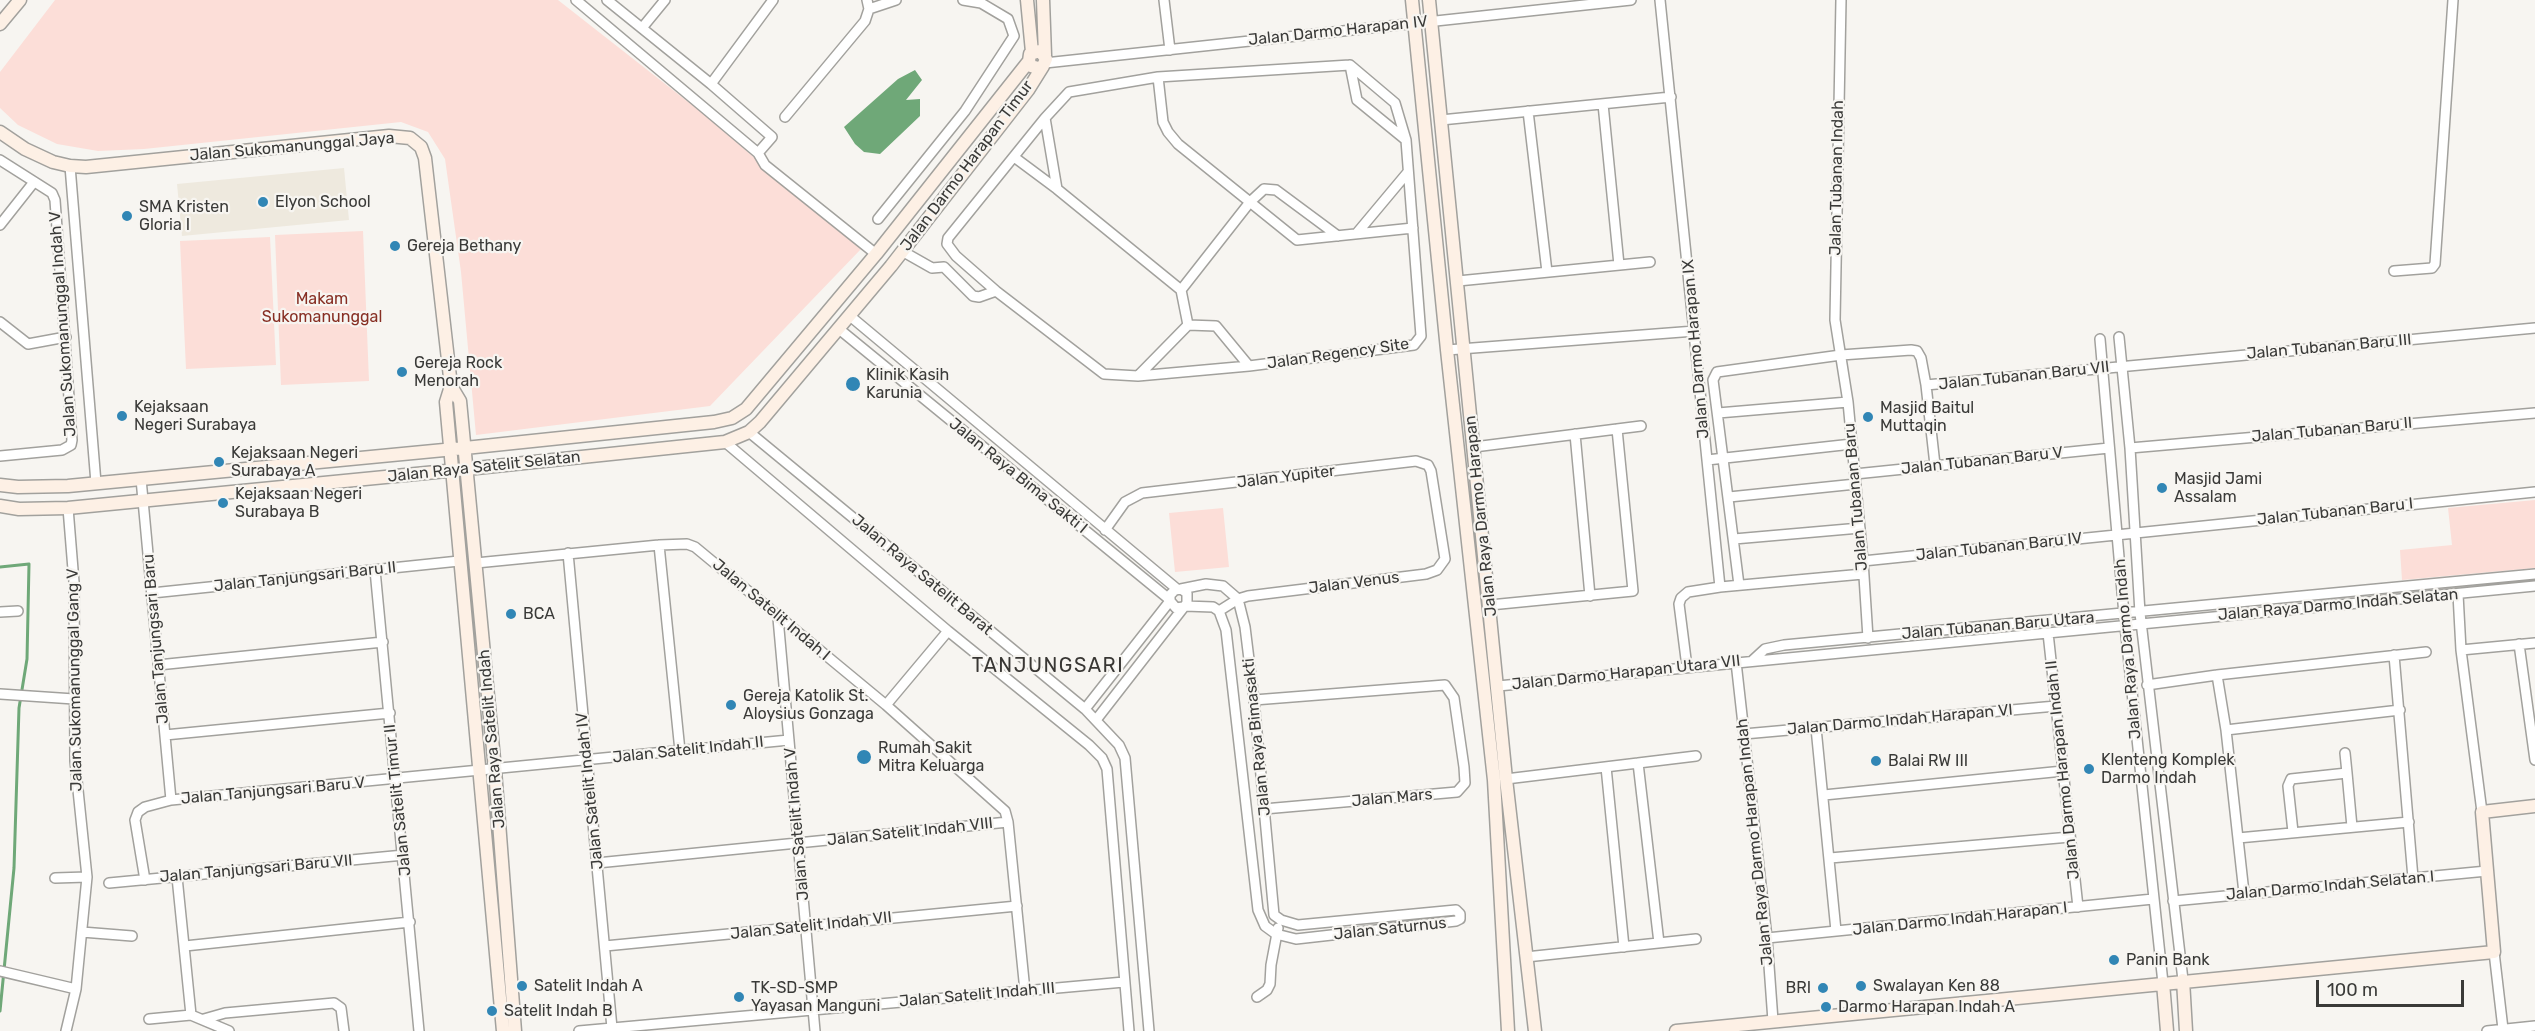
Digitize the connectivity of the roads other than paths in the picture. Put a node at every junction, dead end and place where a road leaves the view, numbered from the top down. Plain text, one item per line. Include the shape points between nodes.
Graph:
1 (20, 0) edge
2 (576, 0) edge
3 (607, 0) edge
4 (665, 0) edge
5 (773, 0) edge
6 (896, 0) edge
7 (963, 0) edge
8 (1027, 0) edge
9 (1043, 0) edge
10 (1164, 0) edge
11 (1412, 0) edge
12 (1429, 0) edge
13 (1631, 0) edge
14 (1660, 0) edge
15 (1841, 0) edge
16 (2453, 0) edge
17 (868, 4) edge
18 (1431, 21) junction
19 (0, 24) edge
20 (1414, 24) junction
21 (642, 28) junction
22 (1170, 50) junction
23 (1031, 56) junction
24 (1045, 62) junction
25 (1350, 65) junction
26 (1158, 77) junction
27 (711, 84) junction
28 (1671, 97) junction
29 (1603, 104) junction
30 (1528, 111) junction
31 (785, 117) dead end
32 (1045, 118) junction
33 (1441, 120) junction
34 (0, 132) edge
35 (1406, 140) junction
36 (758, 153) junction
37 (1014, 157) junction
38 (0, 160) edge
39 (70, 166) junction
40 (1408, 172) junction
41 (34, 182) junction
42 (1058, 189) junction
43 (1250, 202) junction
44 (878, 219) dead end
45 (0, 225) edge
46 (1413, 228) junction
47 (1357, 233) junction
48 (1338, 236) junction
49 (902, 252) junction
50 (876, 254) junction
51 (956, 256) junction
52 (1650, 262) dead end
53 (1619, 265) junction
54 (891, 266) junction
55 (944, 267) junction
56 (2394, 270) dead end
57 (1547, 272) junction
58 (1458, 281) junction
59 (1181, 290) junction
60 (996, 291) junction
61 (850, 316) junction
62 (0, 322) edge
63 (1188, 325) junction
64 (2535, 328) edge
65 (839, 329) junction
66 (1695, 331) junction
67 (66, 337) junction
68 (2119, 337) dead end
69 (2100, 339) dead end
70 (880, 342) junction
71 (1464, 348) junction
72 (1446, 350) junction
73 (869, 355) junction
74 (1841, 356) junction
75 (1249, 366) junction
76 (2121, 366) junction
77 (2103, 368) junction
78 (1138, 376) junction
79 (1926, 385) junction
80 (451, 386) junction
81 (1848, 402) junction
82 (1718, 413) junction
83 (2535, 413) edge
84 (1641, 426) dead end
85 (1617, 429) junction
86 (749, 432) junction
87 (1575, 434) junction
88 (725, 442) junction
89 (1852, 444) junction
90 (1474, 447) junction
91 (2130, 447) junction
92 (465, 448) junction
93 (2109, 448) junction
94 (450, 449) junction
95 (0, 456) edge
96 (1724, 457) junction
97 (1707, 460) junction
98 (1935, 465) junction
99 (467, 469) junction
100 (451, 470) junction
101 (141, 479) junction
102 (1855, 479) junction
103 (96, 483) junction
104 (0, 485) edge
105 (2535, 492) edge
106 (1729, 497) junction
107 (143, 501) junction
108 (0, 506) edge
109 (68, 508) junction
110 (19, 509) junction
111 (0, 511) edge
112 (1439, 518) joint
113 (1860, 528) junction
114 (1105, 530) junction
115 (2136, 533) junction
116 (2118, 534) junction
117 (1734, 539) junction
118 (660, 545) junction
119 (568, 553) junction
120 (459, 561) junction
121 (1863, 561) junction
122 (476, 563) junction
123 (375, 570) junction
124 (1863, 574) junction
125 (2535, 574) edge
126 (1738, 585) junction
127 (2535, 585) edge
128 (1720, 587) junction
129 (1179, 589) junction
130 (152, 593) junction
131 (2458, 594) junction
132 (1590, 596) junction
133 (1238, 599) junction
134 (1170, 600) junction
135 (1490, 605) junction
136 (1184, 607) junction
137 (18, 611) dead end
138 (1219, 611) junction
139 (0, 612) edge
140 (2140, 613) junction
141 (2125, 615) junction
142 (778, 618) junction
143 (2141, 625) junction
144 (2125, 626) junction
145 (948, 631) junction
146 (1947, 631) junction
147 (2048, 633) junction
148 (1868, 639) junction
149 (383, 642) junction
150 (1949, 643) junction
151 (2535, 643) edge
152 (2519, 644) junction
153 (2461, 650) junction
154 (2426, 652) dead end
155 (2394, 655) junction
156 (484, 659) junction
157 (1754, 660) junction
158 (469, 661) junction
159 (1736, 662) junction
160 (158, 665) junction
161 (1687, 667) junction
162 (2217, 675) junction
163 (2147, 685) junction
164 (1498, 686) junction
165 (0, 694) edge
166 (74, 699) junction
167 (1254, 700) junction
168 (886, 705) junction
169 (2056, 706) junction
170 (1084, 709) junction
171 (2400, 710) junction
172 (390, 713) junction
173 (1096, 720) junction
174 (1816, 728) junction
175 (2226, 730) junction
176 (165, 735) junction
177 (1744, 735) junction
178 (789, 740) junction
179 (2534, 745) edge
180 (680, 751) junction
181 (2345, 753) dead end
182 (1696, 756) dead end
183 (587, 760) junction
184 (2535, 760) edge
185 (1638, 763) junction
186 (1606, 767) junction
187 (495, 770) junction
188 (479, 771) junction
189 (2063, 771) junction
190 (2347, 773) junction
191 (1506, 779) junction
192 (396, 780) junction
193 (1824, 795) junction
194 (171, 800) junction
195 (2535, 806) edge
196 (1264, 809) junction
197 (2482, 812) junction
198 (1008, 822) junction
199 (2409, 822) junction
200 (2352, 827) junction
201 (2293, 832) junction
202 (2070, 837) junction
203 (2238, 838) junction
204 (798, 843) junction
205 (404, 855) junction
206 (1830, 858) junction
207 (597, 863) junction
208 (2487, 871) junction
209 (87, 877) junction
210 (177, 877) junction
211 (55, 878) dead end
212 (2413, 878) junction
213 (145, 880) junction
214 (109, 883) dead end
215 (2244, 893) junction
216 (2153, 899) junction
217 (2173, 901) junction
218 (1017, 906) junction
219 (2078, 907) junction
220 (1281, 920) junction
221 (410, 922) junction
222 (806, 927) junction
223 (1836, 931) junction
224 (82, 932) junction
225 (1276, 934) junction
226 (132, 936) dead end
227 (1767, 938) junction
228 (1696, 939) dead end
229 (1659, 943) junction
230 (184, 946) junction
231 (604, 946) junction
232 (1624, 947) junction
233 (2494, 952) junction
234 (1526, 957) junction
235 (3, 972) edge
236 (2183, 980) junction
237 (1124, 982) junction
238 (2163, 982) junction
239 (76, 989) junction
240 (1025, 991) junction
241 (1257, 997) dead end
242 (813, 1010) junction
243 (191, 1015) junction
244 (149, 1019) dead end
245 (204, 1019) junction
246 (1772, 1025) edge
247 (612, 1028) junction
248 (2529, 1028) edge
249 (2503, 1029) junction
250 (66, 1031) edge
251 (229, 1031) edge
252 (344, 1031) edge
253 (419, 1031) edge
254 (503, 1031) edge
255 (515, 1031) edge
256 (579, 1031) edge
257 (815, 1031) edge
258 (1129, 1031) edge
259 (1149, 1031) edge
260 (1508, 1031) edge
261 (1535, 1031) edge
262 (1676, 1031) edge
263 (2167, 1031) edge
264 (2186, 1031) edge
265 (2487, 1031) edge

1 - 19 street
2 - 36 street
3 - 21 street
4 - 21 street
5 - 27 street
6 - 17 street
7 - 44 street via 981,3 1008,19 1014,36 965,111
8 - 23 street
9 - 24 street
10 - 22 street
11 - 20 street, Jalan Raya Darmo Harapan
12 - 18 street, Jalan Raya Darmo Harapan
13 - 18 street, Jalan Darmo Harapan IV
14 - 28 street, Jalan Darmo Harapan IX
15 - 74 street, Jalan Tubanan Indah via 1835,320
16 - 56 street via 2435,264 2432,268
17 - 31 street via 865,21
18 - 20 street, Jalan Darmo Harapan IV
18 - 33 street, Jalan Raya Darmo Harapan
20 - 22 street, Jalan Darmo Harapan IV
20 - 72 street, Jalan Raya Darmo Harapan
21 - 27 street
22 - 24 street, Jalan Darmo Harapan IV
23 - 24 street via 1033,67
23 - 50 street, Jalan Darmo Harapan Timur
24 - 49 street, Jalan Darmo Harapan Timur via 1028,90
25 - 26 street
25 - 35 street, Jalan Regency Site via 1395,103
25 - 35 street via 1360,106
26 - 32 street via 1076,89 1064,96
26 - 43 street via 1167,132
27 - 36 street via 772,137
28 - 29 street
28 - 66 street, Jalan Darmo Harapan IX
29 - 30 street
29 - 53 street
30 - 33 street
30 - 57 street
32 - 37 street
32 - 42 street
33 - 58 street, Jalan Raya Darmo Harapan
34 - 39 street, Jalan Sukomanunggal Jaya via 25,149
35 - 40 street, Jalan Regency Site
36 - 50 street via 765,165
37 - 42 street
37 - 51 street via 948,238 947,244
38 - 41 street, Jalan Sukomanunggal Indah V
39 - 80 street, Jalan Sukomanunggal Jaya via 389,136 410,138 421,147 425,158
39 - 103 street
40 - 46 street, Jalan Regency Site
40 - 47 street
41 - 45 street
41 - 67 street, Jalan Sukomanunggal Indah V via 52,193 55,200
42 - 59 street
43 - 48 street via 1297,240
43 - 48 street via 1264,189 1276,190
43 - 59 street
46 - 47 street
46 - 75 street, Jalan Regency Site via 1421,336 1418,343
47 - 48 street
49 - 54 street, Jalan Darmo Harapan Timur
49 - 55 street via 932,268
50 - 54 street
50 - 92 street, Jalan Raya Satelit Selatan via 746,409 732,418
51 - 55 street
51 - 60 street, Jalan Regency Site
52 - 53 street
53 - 57 street
54 - 61 street, Jalan Raya Satelit Selatan
55 - 60 street via 973,296
57 - 58 street
58 - 71 street, Jalan Raya Darmo Harapan
59 - 63 street
60 - 78 street, Jalan Regency Site via 1098,371
61 - 65 street, Jalan Raya Satelit Selatan
61 - 70 street, Jalan Raya Bima Sakti I
62 - 67 street via 28,344
63 - 75 street, Jalan Regency Site via 1216,326
63 - 78 street
64 - 76 street, Jalan Tubanan Baru III
65 - 73 street, Jalan Raya Bima Sakti I
65 - 86 street, Jalan Raya Satelit Selatan
66 - 71 street
66 - 97 street, Jalan Darmo Harapan IX
67 - 95 street, Jalan Sukomanunggal Indah V via 71,445 62,450
68 - 76 street, Jalan Tubanan Baru VII
69 - 77 street, Jalan Raya Darmo Indah
70 - 73 street
70 - 114 street, Jalan Raya Bima Sakti I
71 - 72 street
71 - 90 street, Jalan Raya Darmo Harapan
72 - 260 street, Jalan Raya Darmo Harapan via 1494,780
73 - 134 street, Jalan Raya Bima Sakti I
74 - 79 street via 1917,351
74 - 81 street, Jalan Tubanan Baru
74 - 82 street via 1721,370 1714,375
75 - 78 street, Jalan Regency Site
76 - 77 street, Jalan Tubanan Baru VII
76 - 91 street, Jalan Tubanan Baru VII
77 - 79 street, Jalan Tubanan Baru VII
77 - 93 street, Jalan Raya Darmo Indah
79 - 98 street
80 - 92 street, Jalan Sukomanunggal Jaya via 460,401
80 - 94 street, Jalan Sukomanunggal Jaya via 446,402
81 - 82 street
81 - 89 street, Jalan Tubanan Baru
82 - 96 street
83 - 91 street, Jalan Tubanan Baru II
84 - 85 street
85 - 87 street
85 - 132 street via 1634,590
86 - 88 street, Jalan Raya Satelit Selatan
86 - 170 street, Jalan Raya Satelit Barat
87 - 90 street
87 - 132 street
88 - 99 street, Jalan Raya Satelit Selatan
88 - 145 street, Jalan Raya Satelit Barat
89 - 96 street
89 - 102 street, Jalan Tubanan Baru
90 - 135 street, Jalan Raya Darmo Harapan
91 - 115 street, Jalan Tubanan Baru VII
92 - 94 street, Jalan Raya Satelit Selatan
92 - 99 street, Jalan Raya Satelit Indah
93 - 98 street, Jalan Tubanan Baru V
93 - 116 street, Jalan Raya Darmo Indah
94 - 100 street, Jalan Raya Satelit Indah
94 - 101 street, Jalan Raya Satelit Selatan
96 - 97 street
96 - 106 street
97 - 128 street, Jalan Darmo Harapan IX
98 - 102 street, Jalan Tubanan Baru V
99 - 100 street, Jalan Raya Satelit Selatan
99 - 122 street, Jalan Raya Satelit Indah
100 - 107 street, Jalan Raya Satelit Selatan
100 - 120 street, Jalan Raya Satelit Indah
101 - 103 street, Jalan Raya Satelit Selatan
101 - 107 street, Jalan Tanjungsari Baru
102 - 106 street, Jalan Tubanan Baru V
102 - 113 street, Jalan Tubanan Baru
103 - 104 street, Jalan Raya Satelit Selatan
105 - 115 street, Jalan Tubanan Baru I
106 - 117 street
107 - 109 street, Jalan Raya Satelit Selatan
107 - 130 street, Jalan Tanjungsari Baru
108 - 110 street, Jalan Raya Satelit Selatan
109 - 110 street, Jalan Raya Satelit Selatan
109 - 166 street, Jalan Sukomanunggal Gang V via 74,582
110 - 111 street
112 - 114 street, Jalan Yupiter via 1431,471 1423,462 1416,462 1142,493 1125,502
112 - 133 street, Jalan Venus via 1445,559 1432,573
113 - 117 street
113 - 121 street, Jalan Tubanan Baru
114 - 129 street, Jalan Raya Bima Sakti I
115 - 116 street, Jalan Tubanan Baru IV
115 - 140 street, Jalan Tubanan Baru VII
116 - 121 street, Jalan Tubanan Baru IV
116 - 141 street, Jalan Raya Darmo Indah
117 - 126 street
118 - 119 street, Jalan Satelit Indah I
118 - 142 street, Jalan Satelit Indah I via 695,546
118 - 180 street
119 - 122 street, Jalan Satelit Indah I
119 - 183 street, Jalan Satelit Indah IV
120 - 123 street, Jalan Tanjungsari Baru II
120 - 158 street, Jalan Raya Satelit Indah
121 - 124 street, Jalan Tubanan Baru
122 - 156 street, Jalan Raya Satelit Indah
123 - 130 street, Jalan Tanjungsari Baru II
123 - 149 street, Jalan Satelit Timur II
124 - 126 street
124 - 148 street, Jalan Tubanan Baru
125 - 140 street, Jalan Tubanan Baru Utara via 2326,598
126 - 128 street
127 - 131 street, Jalan Raya Darmo Indah Selatan
128 - 161 street via 1688,592 1681,598
129 - 133 street via 1206,584 1223,586
129 - 134 street via 1171,593
129 - 136 street via 1188,596
130 - 160 street, Jalan Tanjungsari Baru
131 - 143 street, Jalan Raya Darmo Indah Selatan
131 - 153 street
132 - 135 street
133 - 138 street, Jalan Venus
133 - 167 street, Jalan Raya Bimasakti
134 - 136 street via 1176,608
134 - 170 street
135 - 164 street, Jalan Raya Darmo Harapan
136 - 138 street via 1202,605
136 - 173 street
137 - 139 street
138 - 225 street, Jalan Raya Bimasakti via 1226,630 1258,910 1265,926
140 - 141 street, Jalan Tubanan Baru Utara
140 - 143 street, Jalan Tubanan Baru VII
141 - 144 street, Jalan Raya Darmo Indah
141 - 146 street, Jalan Tubanan Baru Utara
142 - 168 street, Jalan Satelit Indah I
142 - 178 street, Jalan Satelit Indah V
143 - 144 street, Jalan Raya Darmo Indah Selatan
143 - 163 street, Jalan Tubanan Baru VII
144 - 147 street, Jalan Raya Darmo Indah Selatan
144 - 216 street, Jalan Raya Darmo Indah
145 - 168 street
145 - 237 street, Jalan Raya Satelit Barat via 1102,758 1107,770
146 - 148 street, Jalan Tubanan Baru Utara
146 - 150 street
147 - 150 street, Jalan Raya Darmo Indah Selatan
147 - 169 street, Jalan Darmo Harapan Indah II
148 - 157 street, Jalan Tubanan Baru Utara via 1768,647
149 - 160 street
149 - 172 street, Jalan Satelit Timur II
150 - 157 street, Jalan Darmo Harapan Utara VII
151 - 152 street
152 - 153 street
152 - 179 street
153 - 197 street
154 - 155 street
155 - 162 street
155 - 171 street
156 - 158 street
156 - 187 street, Jalan Raya Satelit Indah
157 - 159 street, Jalan Darmo Harapan Utara VII
158 - 188 street, Jalan Raya Satelit Indah
159 - 161 street, Jalan Darmo Harapan Utara VII
159 - 177 street, Jalan Raya Darmo Harapan Indah
160 - 176 street, Jalan Tanjungsari Baru
161 - 164 street, Jalan Darmo Harapan Utara VII
162 - 163 street
162 - 175 street
163 - 217 street, Jalan Tubanan Baru VII
164 - 191 street, Jalan Raya Darmo Harapan
165 - 166 street
166 - 209 street, Jalan Sukomanunggal Gang V via 75,761
167 - 196 street, Jalan Raya Bimasakti
167 - 196 street, Jalan Mars via 1440,683 1449,688 1454,698 1465,783 1457,792
168 - 198 street, Jalan Satelit Indah I via 1000,806
169 - 174 street, Jalan Darmo Indah Harapan VI
169 - 189 street, Jalan Darmo Harapan Indah II
170 - 173 street, Jalan Raya Satelit Barat
171 - 175 street
171 - 199 street
172 - 176 street
172 - 192 street, Jalan Satelit Timur II
173 - 259 street, Jalan Raya Satelit Barat via 1119,745 1125,758
174 - 177 street, Jalan Darmo Indah Harapan VI
174 - 193 street
175 - 203 street
176 - 194 street, Jalan Tanjungsari Baru
177 - 227 street, Jalan Raya Darmo Harapan Indah
178 - 180 street, Jalan Satelit Indah II
178 - 204 street, Jalan Satelit Indah V
179 - 184 street
180 - 183 street, Jalan Satelit Indah II
181 - 190 street
182 - 185 street
183 - 187 street, Jalan Satelit Indah II
183 - 207 street, Jalan Satelit Indah IV
185 - 186 street
185 - 229 street
186 - 191 street
186 - 232 street
187 - 188 street, Jalan Satelit Indah II
187 - 255 street, Jalan Raya Satelit Indah
188 - 192 street, Jalan Tanjungsari Baru V
188 - 254 street, Jalan Raya Satelit Indah
189 - 193 street
189 - 202 street, Jalan Darmo Harapan Indah II
190 - 200 street
190 - 201 street via 2291,779 2288,786
191 - 234 street, Jalan Raya Darmo Harapan
192 - 194 street, Jalan Tanjungsari Baru V
192 - 205 street, Jalan Satelit Timur II
193 - 206 street
194 - 213 street, Jalan Tanjungsari Baru V via 145,807 135,820
195 - 197 street
196 - 220 street, Jalan Raya Bimasakti via 1272,912
197 - 208 street
198 - 204 street, Jalan Satelit Indah VIII
198 - 218 street
199 - 200 street
199 - 212 street
200 - 201 street
201 - 203 street
202 - 206 street
202 - 219 street, Jalan Darmo Harapan Indah II
203 - 215 street
204 - 207 street, Jalan Satelit Indah VIII
204 - 222 street, Jalan Satelit Indah V
205 - 210 street, Jalan Tanjungsari Baru VII
205 - 221 street, Jalan Satelit Timur II
206 - 223 street
207 - 231 street, Jalan Satelit Indah IV
208 - 212 street, Jalan Darmo Indah Selatan I
208 - 233 street
209 - 211 street
209 - 224 street, Jalan Sukomanunggal Gang V
210 - 213 street, Jalan Tanjungsari Baru VII
210 - 230 street
212 - 215 street, Jalan Darmo Indah Selatan I
213 - 214 street, Jalan Tanjungsari Baru VII
215 - 217 street, Jalan Darmo Indah Selatan I
216 - 219 street, Jalan Darmo Indah Harapan I
216 - 238 street, Jalan Raya Darmo Indah
217 - 236 street, Jalan Tubanan Baru VII
218 - 222 street, Jalan Satelit Indah VII
218 - 240 street
219 - 223 street, Jalan Darmo Indah Harapan I
220 - 225 street
220 - 225 street, Jalan Saturnus via 1298,925 1456,910 1460,914 1456,921 1296,939
221 - 230 street
221 - 253 street, Jalan Satelit Timur II
222 - 231 street, Jalan Satelit Indah VII
222 - 242 street, Jalan Satelit Indah V
223 - 227 street, Jalan Darmo Indah Harapan I
224 - 226 street
224 - 239 street, Jalan Sukomanunggal Gang V
225 - 241 street via 1270,984
227 - 246 street, Jalan Raya Darmo Harapan Indah
228 - 229 street
229 - 232 street
230 - 243 street
231 - 247 street, Jalan Satelit Indah IV
232 - 234 street
233 - 236 street
233 - 249 street
234 - 261 street, Jalan Raya Darmo Harapan
235 - 239 street
236 - 238 street
236 - 264 street, Jalan Tubanan Baru VII
237 - 240 street, Jalan Satelit Indah III
237 - 258 street, Jalan Raya Satelit Barat
238 - 246 street
238 - 263 street, Jalan Raya Darmo Indah
239 - 250 street, Jalan Sukomanunggal Gang V
240 - 242 street, Jalan Satelit Indah III
242 - 247 street, Jalan Satelit Indah III
242 - 257 street, Jalan Satelit Indah V
243 - 244 street
243 - 245 street
245 - 251 street
245 - 252 street via 225,1013 334,1004 341,1008
246 - 262 street
247 - 256 street, Jalan Satelit Indah III
248 - 249 street
249 - 265 street

